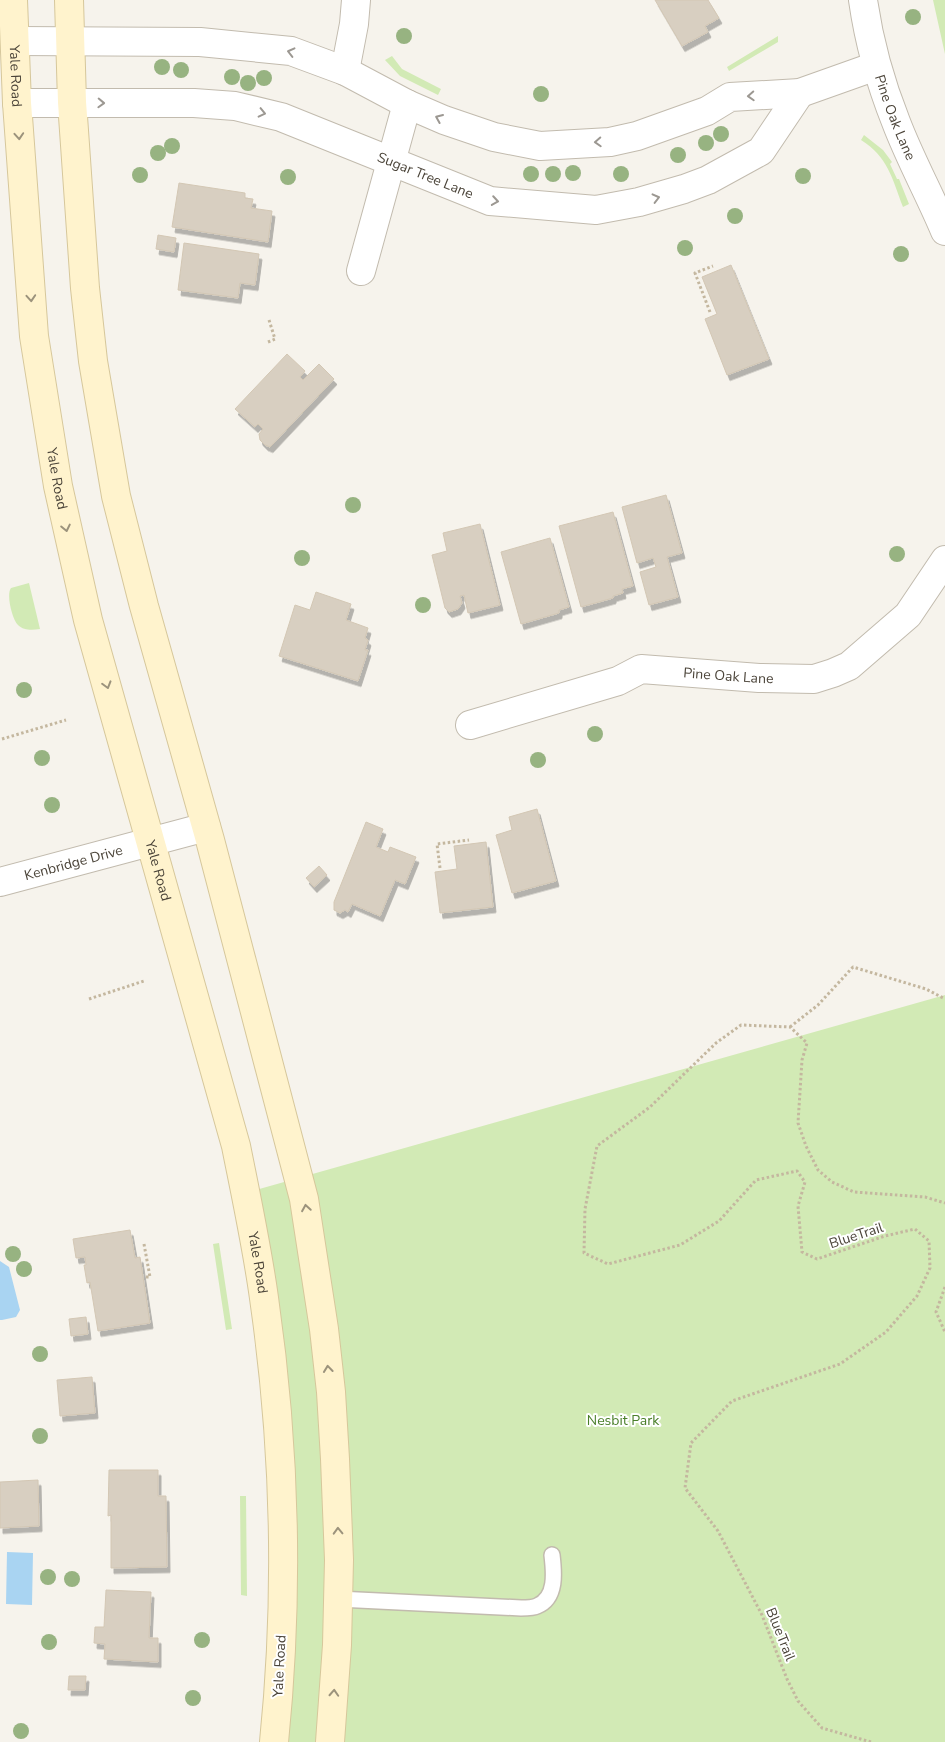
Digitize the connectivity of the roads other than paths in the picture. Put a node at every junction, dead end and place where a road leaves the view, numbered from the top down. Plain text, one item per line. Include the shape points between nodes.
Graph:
1 (13, 0) edge
2 (69, 0) edge
3 (356, 0) edge
4 (863, 0) edge
5 (70, 40) junction
6 (16, 41) junction
7 (876, 66) junction
8 (345, 71) junction
9 (800, 93) junction
10 (72, 102) junction
11 (17, 103) junction
12 (407, 104) junction
13 (390, 162) junction
14 (945, 231) edge
15 (361, 271) dead end
16 (945, 560) edge
17 (470, 725) dead end
18 (206, 827) junction
19 (151, 842) junction
20 (0, 882) edge
21 (552, 1555) dead end
22 (338, 1599) junction
23 (274, 1742) edge
24 (330, 1742) edge

1 - 6 main road, Yale Road
2 - 5 main road
3 - 8 street
4 - 7 street, Pine Oak Lane
5 - 6 street
8 -> 5 street via 291,51 229,44
5 - 10 main road
6 - 11 main road, Yale Road
7 - 9 street
7 - 14 street, Pine Oak Lane via 896,124
8 - 12 street
9 -> 12 street via 730,97 707,111 637,136 610,142 540,146 494,137
13 -> 9 street, Sugar Tree Lane via 490,201 596,210 684,189 708,180 761,151
10 - 11 street, Sugar Tree Lane
10 -> 13 street, Sugar Tree Lane via 235,106 281,117
10 - 18 main road via 93,361 115,486 144,606
11 -> 19 main road, Yale Road via 34,336 58,486 88,620
12 - 13 street
13 - 15 street
16 - 17 street, Pine Oak Lane via 908,614 849,666 814,680 641,669 618,681
18 - 19 street, Kenbridge Drive
22 -> 18 main road via 331,1392 304,1199
19 - 20 street, Kenbridge Drive
19 - 23 main road, Yale Road via 236,1146 264,1298 275,1387 281,1481 282,1602
21 - 22 lane via 554,1576 550,1597 537,1606 521,1608
24 -> 22 main road

